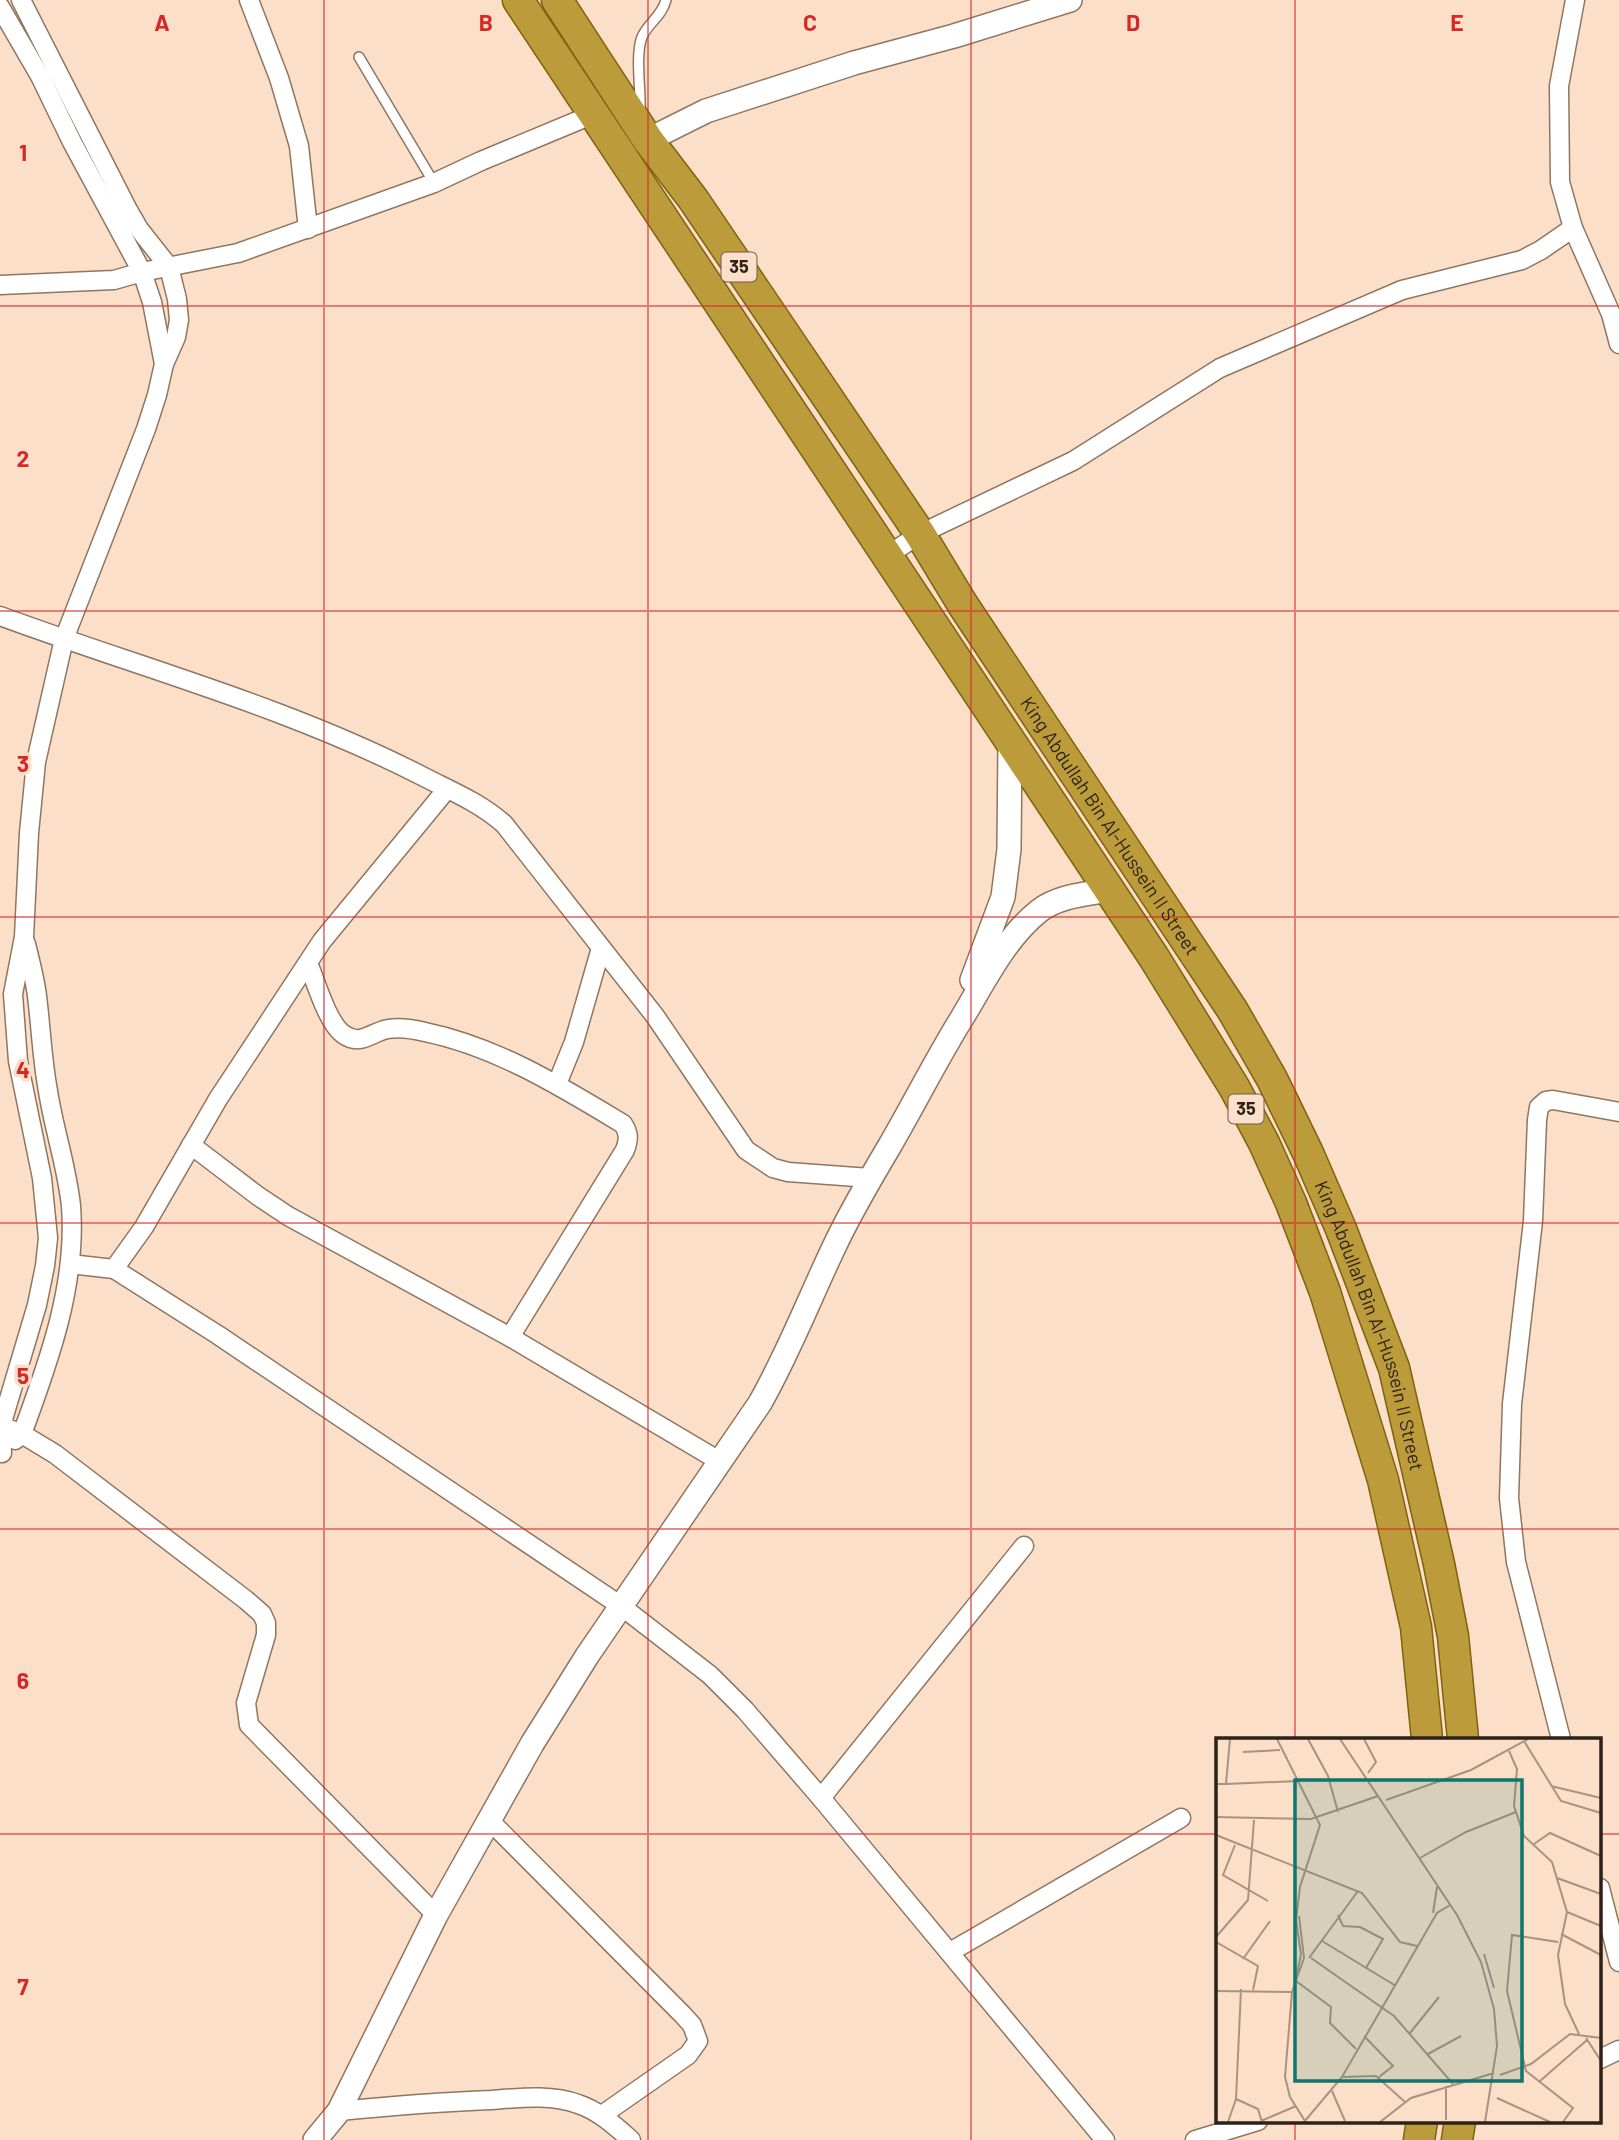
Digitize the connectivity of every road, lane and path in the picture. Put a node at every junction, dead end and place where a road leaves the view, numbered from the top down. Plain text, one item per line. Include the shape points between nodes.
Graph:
1 (249, 0) edge
2 (518, 0) edge
3 (557, 0) edge
4 (666, 0) edge
5 (1070, 0) edge
6 (1574, 0) edge
7 (22, 2) edge
8 (0, 8) edge
9 (359, 57) dead end
10 (594, 114) junction
11 (644, 133) junction
12 (434, 183) junction
13 (1573, 228) junction
14 (309, 229) junction
15 (169, 267) junction
16 (142, 272) junction
17 (0, 285) edge
18 (1619, 344) edge
19 (164, 363) junction
20 (920, 534) junction
21 (888, 555) junction
22 (0, 615) edge
23 (64, 639) junction
24 (1010, 744) junction
25 (447, 789) junction
26 (1109, 890) junction
27 (24, 937) junction
28 (601, 948) junction
29 (308, 963) junction
30 (945, 1045) junction
31 (557, 1084) junction
32 (1619, 1112) edge
33 (191, 1145) junction
34 (870, 1178) junction
35 (69, 1264) junction
36 (114, 1269) junction
37 (510, 1337) junction
38 (1, 1426) edge
39 (22, 1434) junction
40 (1, 1455) edge
41 (721, 1462) junction
42 (1024, 1546) dead end
43 (621, 1606) junction
44 (1427, 1738) edge
45 (1463, 1738) edge
46 (1561, 1738) edge
47 (821, 1798) junction
48 (1181, 1818) dead end
49 (490, 1821) junction
50 (1602, 1896) edge
51 (436, 1915) junction
52 (950, 1952) junction
53 (1619, 1962) edge
54 (1619, 2050) edge
55 (1602, 2058) edge
56 (340, 2111) junction
57 (602, 2115) junction
58 (1255, 2122) edge
59 (1422, 2122) edge
60 (1460, 2122) edge
61 (315, 2140) edge
62 (631, 2140) edge
63 (1105, 2140) edge
64 (1195, 2140) edge
65 (1419, 2140) edge
66 (1457, 2140) edge

1 - 14 street via 299,146
2 - 10 highway, King Abdullah Bin Al-Hussein II Street / 35
3 - 11 highway, King Abdullah Bin Al-Hussein II Street / 35
4 - 11 lane via 639,50
5 - 11 street via 853,63
6 - 13 street via 1562,61 1558,136 1560,182
7 - 8 street
7 - 15 street via 128,210
8 - 16 street
9 - 12 lane
10 - 12 street
10 - 21 highway, King Abdullah Bin Al-Hussein II Street / 35
11 - 20 highway, King Abdullah Bin Al-Hussein II Street / 35
12 - 14 street
13 - 18 street via 1611,314
13 - 20 street via 1522,260 1402,290 1220,368 1073,461
14 - 15 street via 238,253
15 - 16 street
15 - 19 street via 179,320
16 - 17 street via 114,280
16 - 19 street
19 - 23 street via 146,429
20 - 21 street
20 - 45 highway, King Abdullah Bin Al-Hussein II Street / 35 via 1233,1011 1308,1153 1394,1368 1440,1564
21 - 24 highway, King Abdullah Bin Al-Hussein II Street / 35
22 - 23 street
23 - 25 street via 349,741
23 - 27 street via 36,762
24 - 26 highway, King Abdullah Bin Al-Hussein II Street / 35
24 - 30 street via 1009,849 1003,897
25 - 28 street via 476,802 504,824
25 - 29 street
26 - 30 street via 1064,899 1026,922
26 - 44 highway, King Abdullah Bin Al-Hussein II Street / 35 via 1240,1098 1291,1203 1325,1292 1383,1480 1416,1627
27 - 35 street via 71,1208
27 - 38 street via 13,994 14,1026 42,1178 48,1238 37,1305
28 - 31 street
28 - 34 street via 680,1049 746,1150 788,1172
29 - 31 street via 331,1018 346,1036 360,1040 387,1029 426,1032 508,1060
29 - 33 street
30 - 34 street
31 - 37 street via 623,1124 628,1143
32 - 46 street via 1553,1100 1539,1107 1537,1120 1533,1221 1512,1404 1509,1498 1516,1562
33 - 36 street
33 - 37 street via 288,1216
34 - 41 street via 784,1360
35 - 36 street
35 - 39 street via 52,1347
36 - 43 street
37 - 41 street
38 - 39 street
38 - 40 street
39 - 40 street
39 - 51 street via 55,1454 262,1614 266,1635 246,1703 250,1725
41 - 43 street
42 - 47 street
43 - 47 street via 730,1695
43 - 49 street via 532,1744
47 - 52 street
48 - 52 street
49 - 51 street
49 - 57 street via 696,2033 698,2041 688,2055
50 - 53 street
51 - 56 street
52 - 63 street
54 - 55 street
56 - 57 street via 535,2098 577,2103
56 - 61 street
57 - 62 street
58 - 64 street
59 - 65 highway
60 - 66 highway

